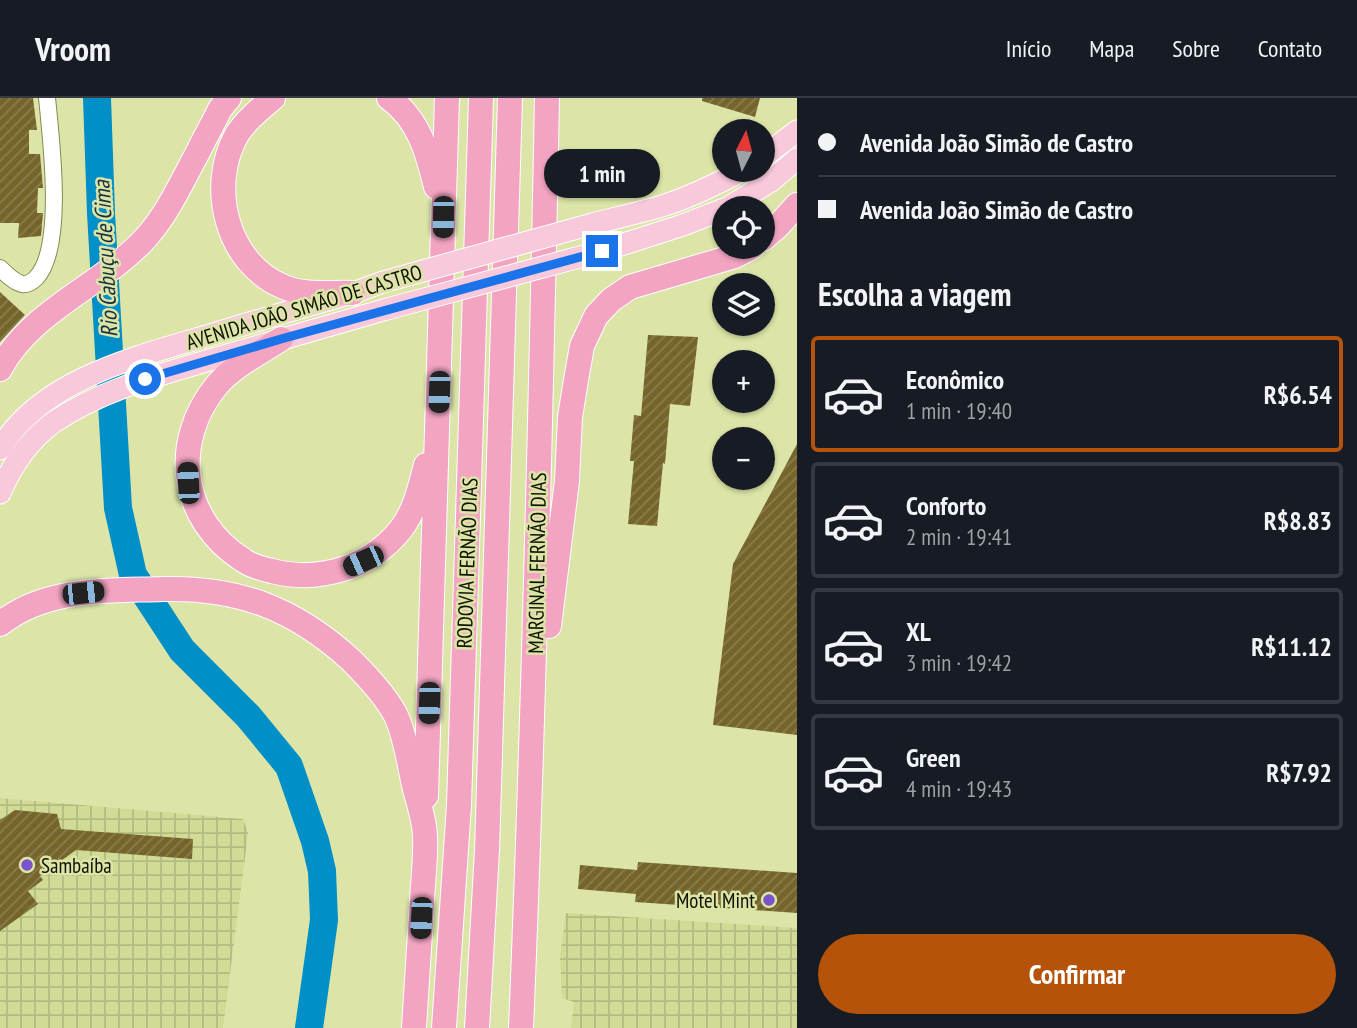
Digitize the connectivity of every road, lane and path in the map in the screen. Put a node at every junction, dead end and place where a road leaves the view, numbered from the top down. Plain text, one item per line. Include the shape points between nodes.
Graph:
1 (47, 98) edge
2 (229, 98) edge
3 (273, 98) edge
4 (388, 98) edge
5 (447, 98) edge
6 (481, 98) edge
7 (510, 98) edge
8 (547, 98) edge
9 (797, 131) edge
10 (775, 148) edge
11 (797, 159) edge
12 (721, 182) edge
13 (747, 196) edge
14 (797, 205) edge
15 (712, 214) edge
16 (443, 217) junction
17 (775, 229) edge
18 (724, 259) edge
19 (5, 273) edge
20 (353, 293) junction
21 (281, 339) junction
22 (0, 369) edge
23 (438, 417) junction
24 (0, 449) edge
25 (0, 493) edge
26 (0, 624) edge
27 (534, 680) junction
28 (425, 835) junction
29 (414, 1028) edge
30 (444, 1028) edge
31 (477, 1028) edge
32 (521, 1028) edge

1 - 19 street via 54,213 51,245 41,272 31,282 18,283
2 - 22 highway via 165,215 103,275 33,326
3 - 20 highway via 237,135 229,154 223,192 237,245 251,264 285,288
4 - 16 highway via 403,109 425,146
5 - 16 highway
6 - 30 highway, RODOVIA FERNÃO DIAS via 459,805
7 - 31 highway, RODOVIA FERNÃO DIAS via 488,836
8 - 27 highway, MARGINAL FERNÃO DIAS
9 - 10 main road
11 - 13 main road, AVENIDA JOÃO SIMÃO DE CASTRO
12 - 20 main road, AVENIDA JOÃO SIMÃO DE CASTRO, bridge via 661,206
14 - 17 highway
15 - 21 main road, AVENIDA JOÃO SIMÃO DE CASTRO, bridge via 602,251
16 - 23 highway
18 - 27 highway via 630,286 596,316 582,346 570,417 567,481 545,661
20 - 24 main road, AVENIDA JOÃO SIMÃO DE CASTRO via 146,354 85,377 41,403
21 - 23 highway via 218,384 203,405 187,458 196,510 209,530 245,562 290,576 320,575 363,561 385,545 401,530 417,499
21 - 25 main road, AVENIDA JOÃO SIMÃO DE CASTRO via 145,379 90,402 32,441
23 - 28 highway
26 - 28 highway via 59,595 107,591 183,589 232,595 284,612 310,627 370,678 396,717
27 - 32 highway, MARGINAL FERNÃO DIAS
28 - 29 highway

